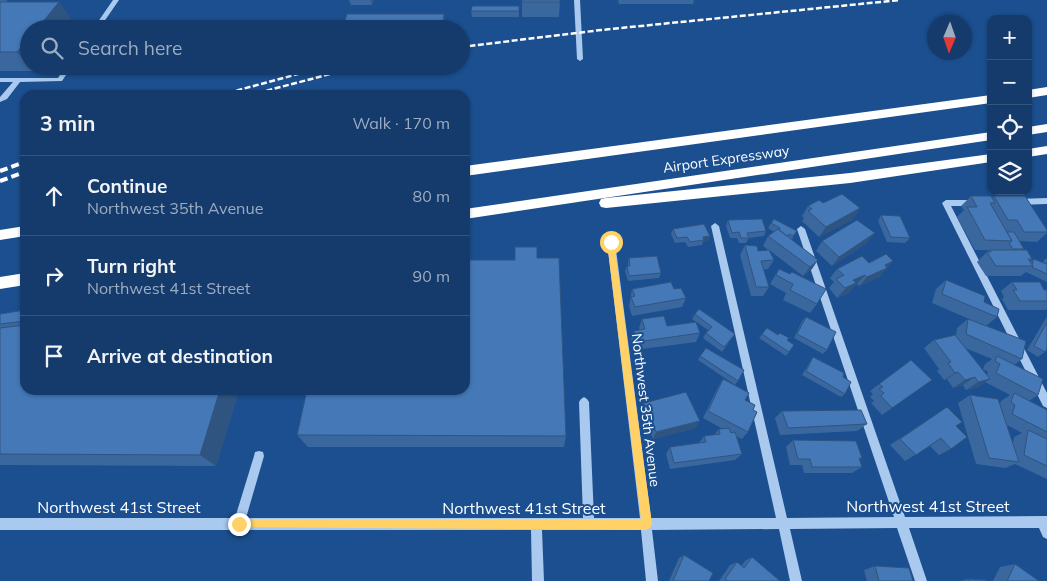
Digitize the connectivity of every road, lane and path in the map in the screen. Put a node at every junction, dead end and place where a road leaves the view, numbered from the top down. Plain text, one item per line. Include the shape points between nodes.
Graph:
1 (116, 0) edge
2 (577, 0) edge
3 (102, 20) edge
4 (580, 59) dead end
5 (63, 75) edge
6 (0, 80) edge
7 (18, 80) junction
8 (1047, 91) edge
9 (1032, 93) edge
10 (0, 100) edge
11 (987, 100) edge
12 (1047, 128) edge
13 (1032, 130) edge
14 (987, 137) edge
15 (1047, 150) edge
16 (1032, 152) edge
17 (987, 159) edge
18 (470, 169) edge
19 (1047, 201) edge
20 (982, 202) edge
21 (1009, 202) edge
22 (470, 214) edge
23 (470, 215) edge
24 (716, 226) dead end
25 (801, 229) dead end
26 (20, 232) edge
27 (0, 235) edge
28 (611, 242) dead end
29 (20, 280) edge
30 (0, 282) edge
31 (584, 402) dead end
32 (1047, 403) edge
33 (258, 456) dead end
34 (901, 522) junction
35 (782, 523) junction
36 (0, 524) edge
37 (239, 524) junction
38 (536, 524) junction
39 (589, 524) junction
40 (646, 524) junction
41 (1045, 526) edge
42 (538, 581) edge
43 (652, 581) edge
44 (796, 581) edge
45 (921, 581) edge

1 - 3 street
2 - 4 street
5 - 7 street via 60,80
6 - 7 street
7 - 10 street
8 - 9 highway
11 - 18 highway, Airport Expressway
12 - 13 highway
14 - 22 highway, Airport Expressway
15 - 16 highway
17 - 23 highway via 731,191
19 - 21 street via 1030,205
20 - 32 street via 946,203
24 - 35 street
25 - 34 street
26 - 27 highway
28 - 40 street, Northwest 35th Avenue
29 - 30 highway
31 - 39 street
33 - 37 street
34 - 35 street, Northwest 41st Street
34 - 41 street, Northwest 41st Street
34 - 45 street
35 - 40 street, Northwest 41st Street
35 - 44 street
36 - 37 street, Northwest 41st Street
37 - 38 street, Northwest 41st Street
38 - 39 street, Northwest 41st Street
38 - 42 street
39 - 40 street, Northwest 41st Street
40 - 43 street, Northwest 35th Avenue

